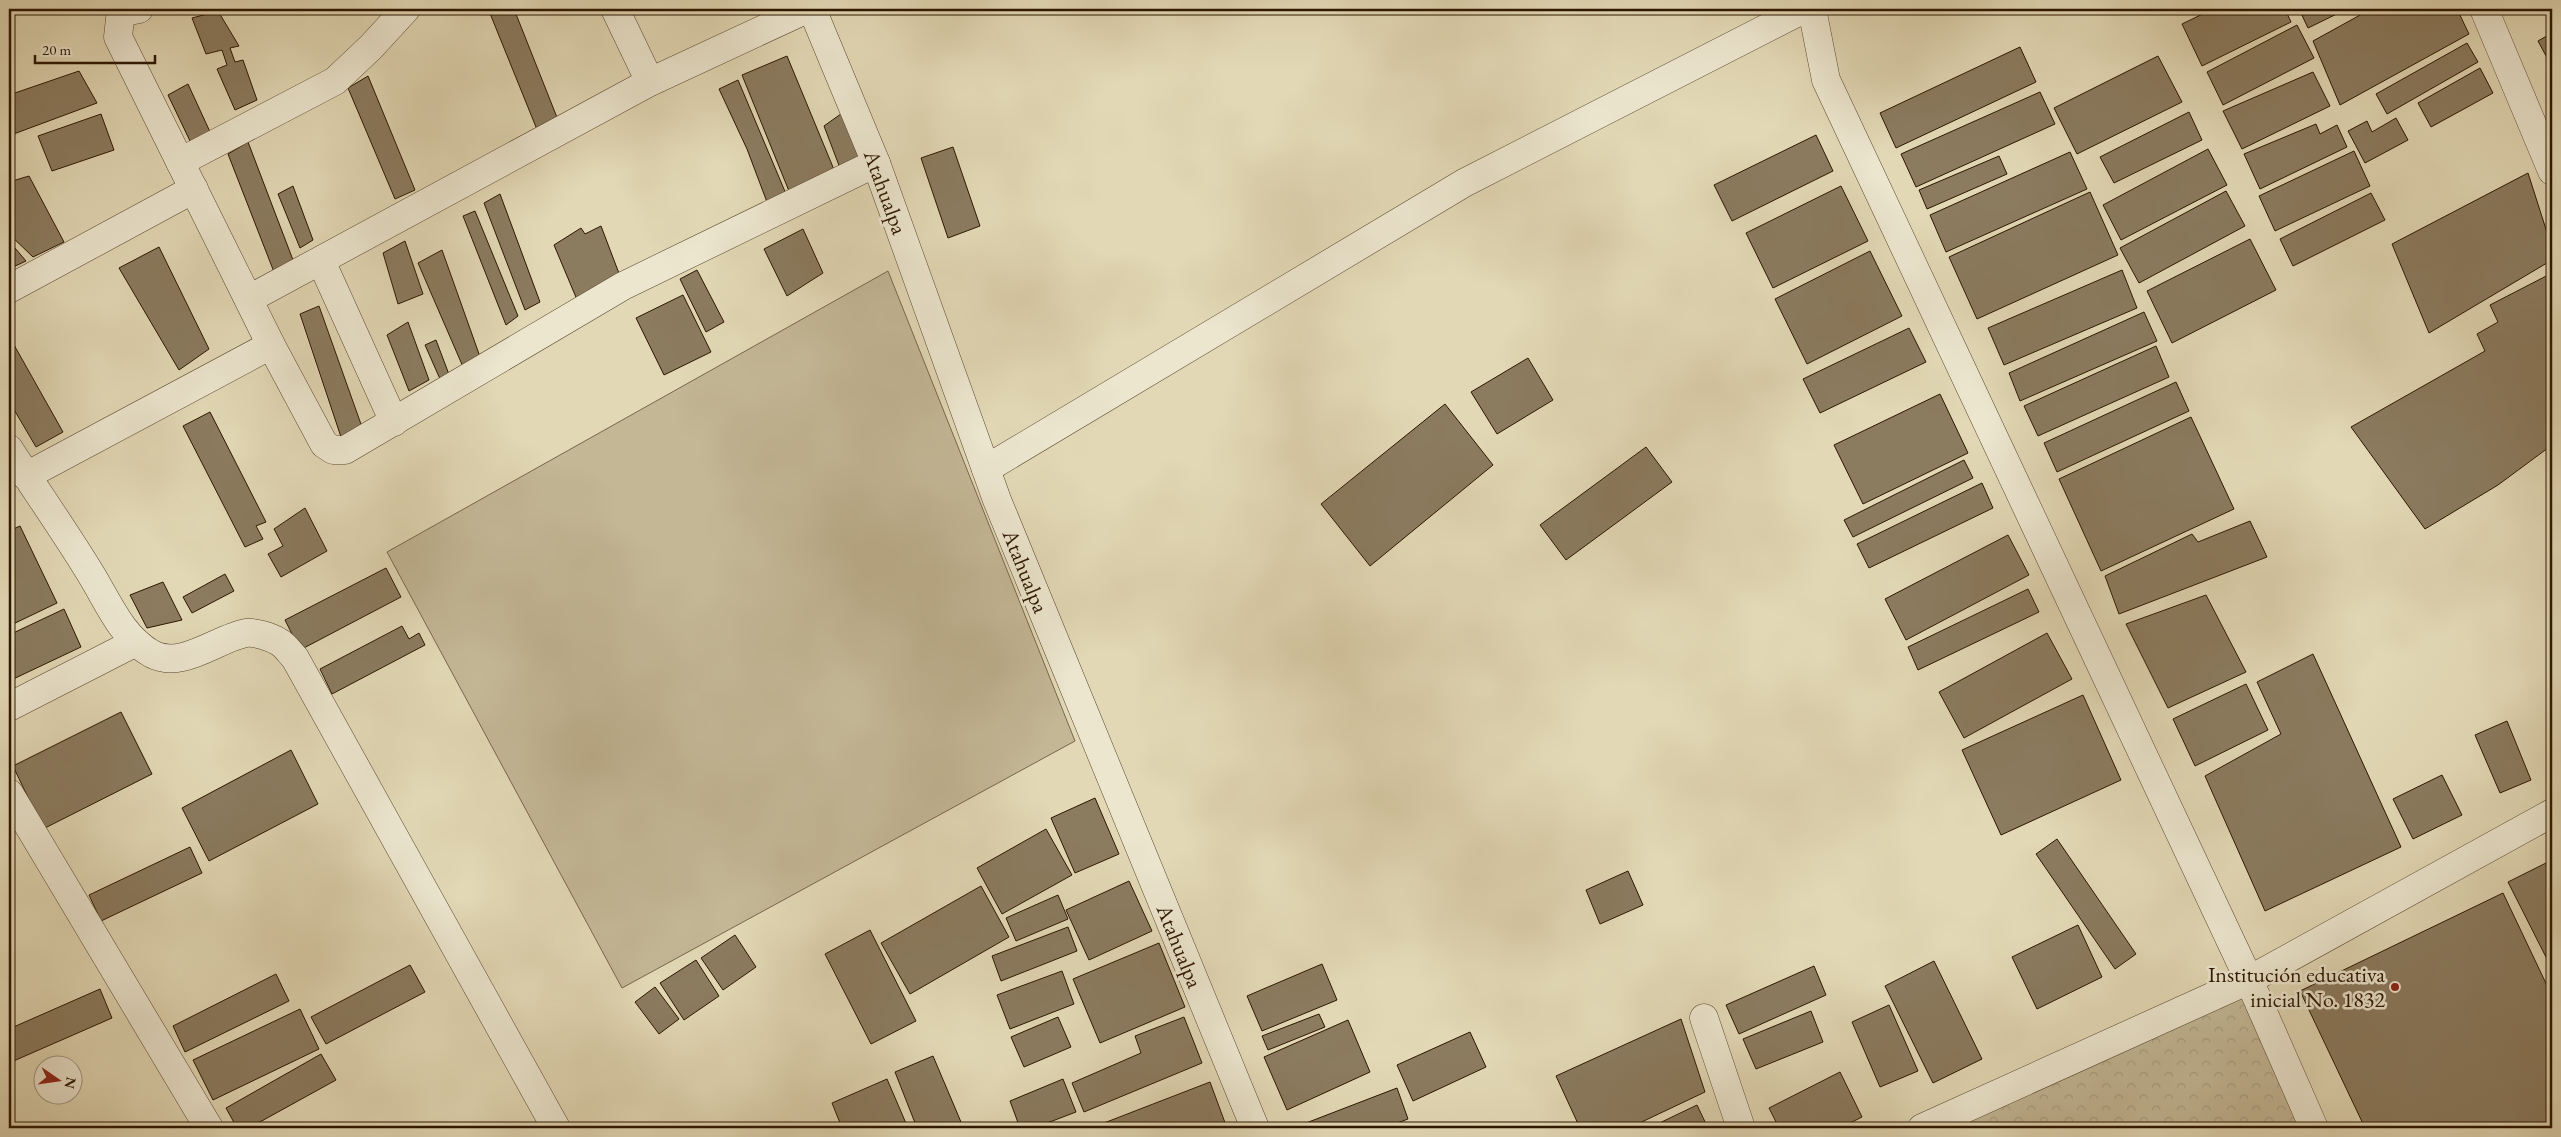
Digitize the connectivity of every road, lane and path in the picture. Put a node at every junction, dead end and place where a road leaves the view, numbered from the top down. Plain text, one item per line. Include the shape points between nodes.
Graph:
1 (139, 9) edge
2 (406, 9) edge
3 (615, 9) edge
4 (807, 9) edge
5 (812, 9) edge
6 (1804, 9) edge
7 (1812, 9) edge
8 (2484, 9) edge
9 (650, 82) junction
10 (180, 162) junction
11 (876, 163) junction
12 (2552, 171) edge
13 (194, 189) junction
14 (321, 261) junction
15 (9, 289) edge
16 (249, 299) junction
17 (271, 344) junction
18 (394, 422) junction
19 (9, 449) edge
20 (986, 469) junction
21 (26, 476) junction
22 (136, 642) junction
23 (9, 707) edge
24 (9, 793) edge
25 (2552, 812) edge
26 (2249, 980) junction
27 (1704, 1018) dead end
28 (209, 1128) edge
29 (556, 1128) edge
30 (1255, 1128) edge
31 (1741, 1128) edge
32 (1922, 1128) edge
33 (2314, 1128) edge

1 - 10 street via 124,12 118,38
2 - 10 street via 335,81
3 - 9 street
4 - 9 street
5 - 11 street, Atahualpa
6 - 20 street via 1464,183
7 - 26 street via 1826,80
8 - 12 street
9 - 14 street
10 - 13 street
11 - 18 street via 623,286
11 - 20 street, Atahualpa
13 - 15 street
13 - 16 street
14 - 16 street
14 - 18 street
16 - 17 street
17 - 18 street via 324,444 333,450 346,450
17 - 21 street
19 - 21 street
20 - 30 street, Atahualpa
21 - 22 street via 93,577 116,618
22 - 23 street
22 - 29 street via 153,654 170,658 190,655 247,633 281,642 295,658
24 - 28 street
25 - 26 street
26 - 32 street
26 - 33 street
27 - 31 street

